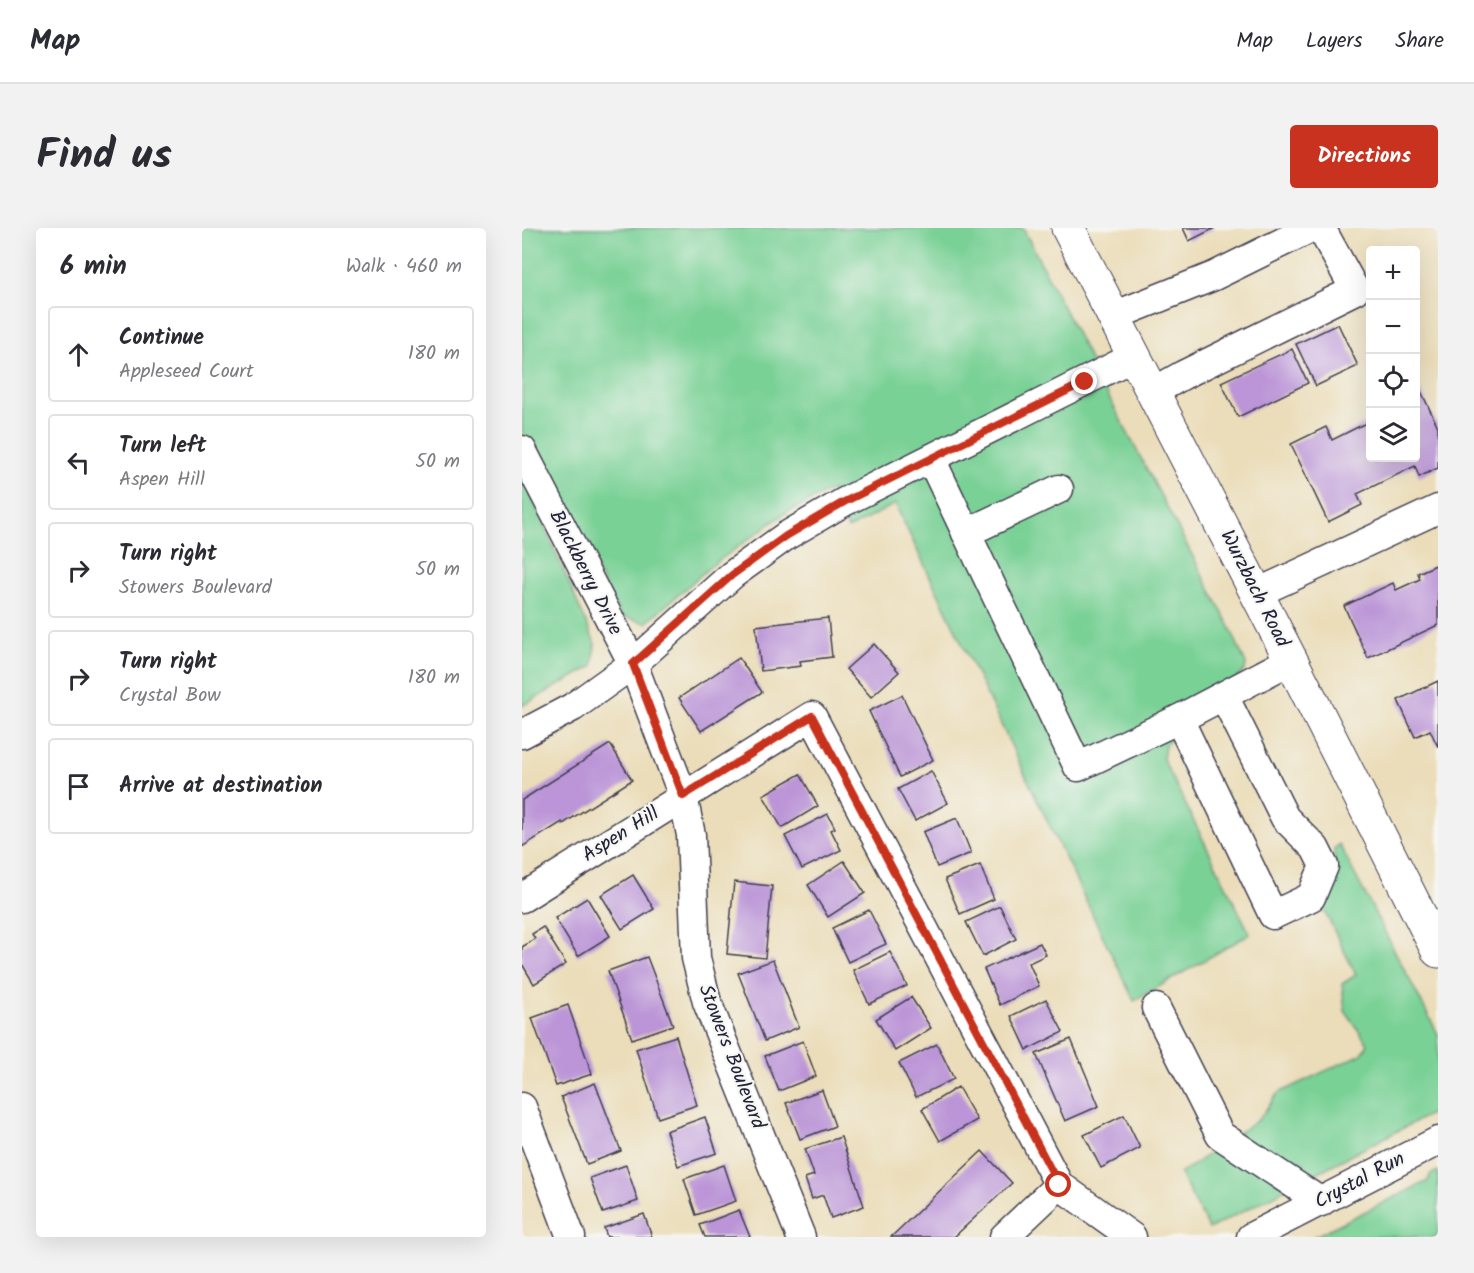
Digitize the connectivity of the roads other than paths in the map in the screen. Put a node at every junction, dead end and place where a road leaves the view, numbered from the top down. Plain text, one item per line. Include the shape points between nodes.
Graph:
1 (1068, 228) edge
2 (1311, 228) edge
3 (1321, 228) edge
4 (1114, 316) junction
5 (1135, 356) junction
6 (1154, 392) junction
7 (522, 450) edge
8 (931, 459) junction
9 (1059, 489) dead end
10 (1438, 509) edge
11 (966, 533) junction
12 (1257, 593) junction
13 (1291, 660) junction
14 (633, 664) junction
15 (1224, 696) junction
16 (1179, 719) junction
17 (522, 734) edge
18 (683, 796) junction
19 (522, 898) edge
20 (1438, 951) edge
21 (1156, 1008) dead end
22 (522, 1107) edge
23 (1438, 1141) edge
24 (1059, 1185) junction
25 (1321, 1202) junction
26 (571, 1237) edge
27 (801, 1237) edge
28 (1004, 1237) edge
29 (1132, 1237) edge
30 (1251, 1237) edge

1 - 4 main road, Wurzbach Road
2 - 4 street via 1214,276
3 - 6 street via 1355,290
4 - 5 main road, Wurzbach Road
5 - 6 main road, Wurzbach Road
5 - 8 street
6 - 12 main road, Wurzbach Road
7 - 14 street, Blackberry Drive
8 - 11 street
8 - 14 street via 786,536 732,575
9 - 11 street
10 - 12 street
11 - 16 street via 1078,766
12 - 13 main road, Wurzbach Road
13 - 15 street
13 - 20 main road, Wurzbach Road
14 - 17 street via 573,707
14 - 18 street, Stowers Boulevard
15 - 16 street
15 - 16 street via 1285,818 1315,848 1324,866 1311,897 1274,915
18 - 19 street, Aspen Hill
18 - 24 street, Aspen Hill via 812,716
18 - 27 street, Stowers Boulevard via 691,835 696,958 707,1002
21 - 25 street via 1220,1135
22 - 26 street
23 - 25 street, Crystal Run
24 - 28 street
24 - 29 street
25 - 30 street, Crystal Run

